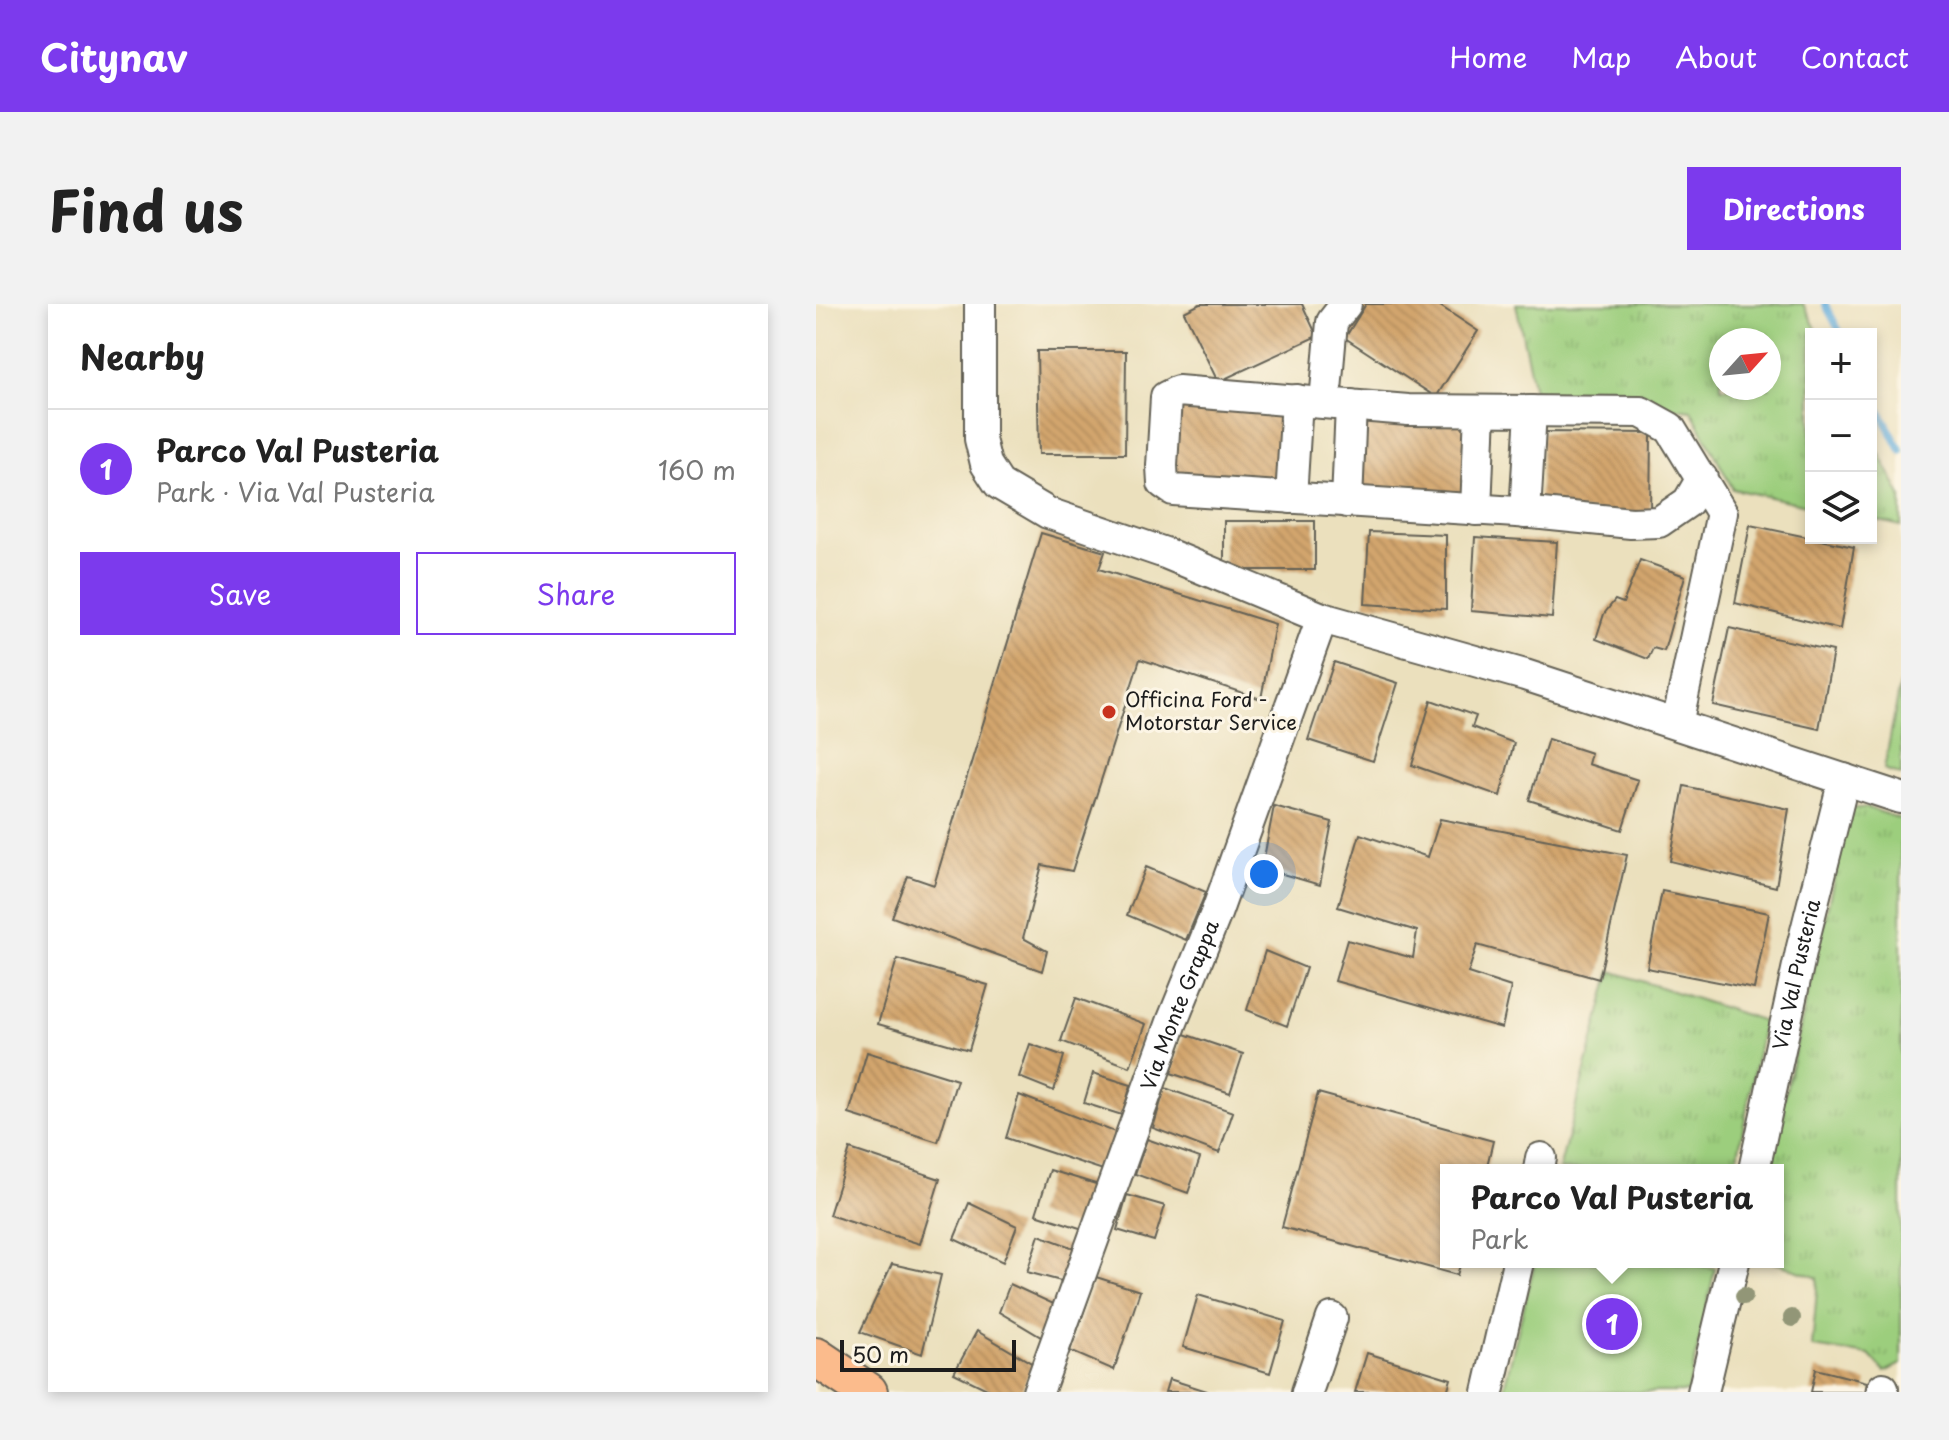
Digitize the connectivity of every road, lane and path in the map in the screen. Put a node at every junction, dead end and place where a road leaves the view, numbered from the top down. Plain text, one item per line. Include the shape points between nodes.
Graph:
1 (980, 304) edge
2 (1334, 310) edge
3 (1325, 402) junction
4 (1480, 411) junction
5 (1531, 411) junction
6 (1702, 478) junction
7 (1291, 498) junction
8 (1347, 502) junction
9 (1476, 510) junction
10 (1525, 513) junction
11 (1322, 618) junction
12 (1677, 724) junction
13 (1844, 779) junction
14 (1901, 798) edge
15 (1755, 1164) edge
16 (1517, 1268) edge
17 (1733, 1268) edge
18 (1332, 1318) dead end
19 (816, 1357) edge
20 (868, 1392) edge
21 (1038, 1392) edge
22 (1307, 1392) edge
23 (1488, 1392) edge
24 (1703, 1392) edge

1 - 11 street via 980,439 986,464 999,484 1048,513 1165,553
2 - 3 street
3 - 4 street
3 - 7 street
3 - 7 street via 1178,391 1166,397 1163,483 1173,490
3 - 8 street
4 - 5 street
4 - 9 street
5 - 6 street via 1641,412 1670,428
5 - 10 street
6 - 10 street via 1688,502 1659,522
6 - 12 street via 1722,513
7 - 8 street
8 - 9 street
9 - 10 street
11 - 12 street
11 - 21 street, Via Monte Grappa
12 - 13 street
13 - 14 street
13 - 15 street, Via Val Pusteria
16 - 23 street
17 - 24 street
18 - 22 street
19 - 20 main road

